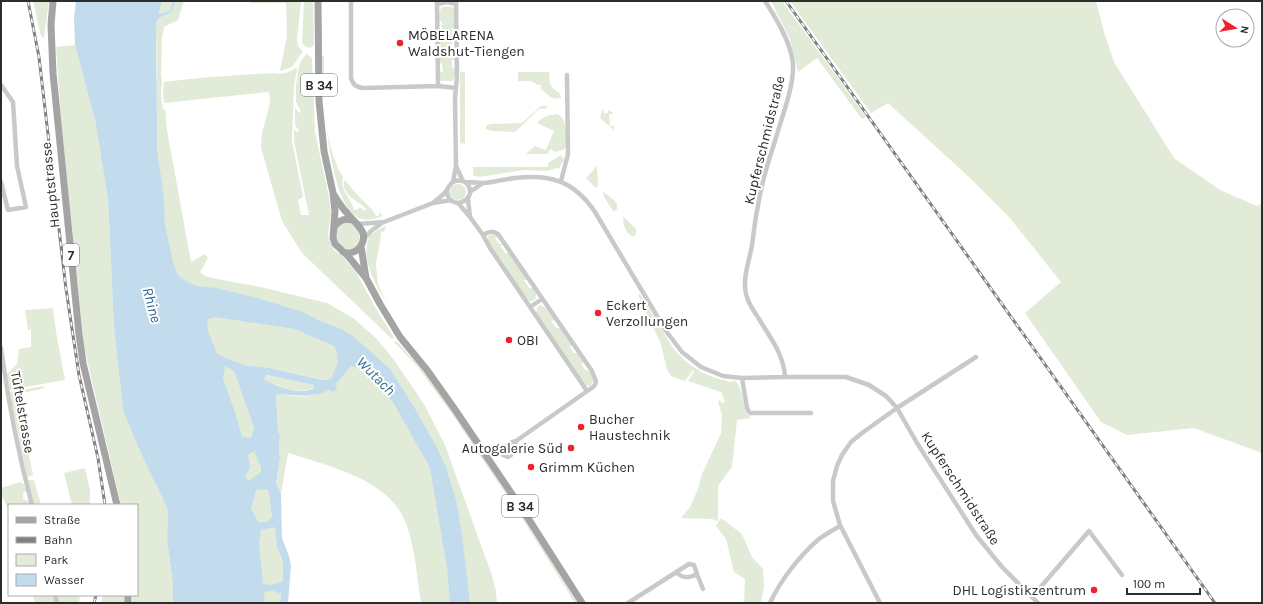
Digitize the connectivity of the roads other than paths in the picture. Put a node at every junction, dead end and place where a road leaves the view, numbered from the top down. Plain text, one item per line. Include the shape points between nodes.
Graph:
1 (53, 1) edge
2 (318, 1) edge
3 (351, 1) edge
4 (765, 1) edge
5 (437, 2) edge
6 (456, 2) edge
7 (567, 75) dead end
8 (1, 85) edge
9 (438, 86) junction
10 (456, 88) junction
11 (456, 166) junction
12 (1, 182) edge
13 (453, 182) junction
14 (464, 182) junction
15 (561, 182) junction
16 (484, 183) junction
17 (447, 190) junction
18 (470, 192) junction
19 (333, 193) junction
20 (468, 199) junction
21 (451, 200) junction
22 (433, 203) junction
23 (458, 203) junction
24 (470, 217) junction
25 (355, 222) junction
26 (384, 222) junction
27 (334, 227) junction
28 (483, 235) junction
29 (362, 243) junction
30 (343, 252) junction
31 (366, 278) junction
32 (542, 299) junction
33 (530, 307) junction
34 (1, 348) edge
35 (976, 357) dead end
36 (785, 377) junction
37 (742, 378) junction
38 (587, 391) junction
39 (897, 408) junction
40 (811, 413) dead end
41 (516, 441) dead end
42 (32, 504) edge
43 (117, 504) edge
44 (840, 526) junction
45 (676, 572) junction
46 (697, 574) junction
47 (1122, 575) dead end
48 (703, 589) dead end
49 (1032, 597) junction
50 (582, 603) edge
51 (628, 603) edge
52 (770, 603) edge
53 (880, 603) edge
54 (1038, 603) edge

1 - 43 main road, Hauptstrasse / 7 via 52,73 79,334 83,363
2 - 19 main road, B 34 via 319,102 324,151
3 - 9 street via 351,78 355,85 363,88
4 - 36 street, Kupferschmidstraße via 786,40 793,67 790,89 763,181 745,285 747,299 774,344
5 - 6 street
5 - 9 street
6 - 10 street
7 - 15 street via 568,154
8 - 12 street via 13,102 17,166 26,207 8,210
9 - 10 street
10 - 11 street
11 - 13 street
11 - 14 street
13 - 14 street
13 - 17 street
14 - 16 street
14 - 18 street
15 - 16 street, Kupferschmidstraße via 550,178 529,177
15 - 37 street, Kupferschmidstraße via 581,194 589,203 666,331 682,352 712,373
16 - 18 street
17 - 21 street
17 - 22 street
18 - 20 street
19 - 25 main road, B 34
19 - 27 main road, B 34
20 - 23 street
20 - 24 street
21 - 22 street
21 - 23 street
22 - 26 street
23 - 24 street
24 - 28 street
25 - 26 street
25 - 27 main road via 342,220
25 - 29 main road, B 34 via 363,234
26 - 29 street via 371,231
27 - 30 main road, B 34 via 334,241
28 - 32 street via 494,231 498,234
28 - 33 street
29 - 30 main road via 352,253
29 - 31 main road, B 34
30 - 31 main road, B 34
31 - 50 main road, B 34 via 400,337 456,411
32 - 33 street
32 - 38 street via 592,371 596,380 595,385
33 - 38 street
34 - 42 street, Tüftelstrasse via 7,392
35 - 39 street
36 - 37 street, Kupferschmidstraße
36 - 39 street, Kupferschmidstraße via 846,378 869,385 886,396
37 - 40 street via 749,412
38 - 41 street
39 - 44 street via 851,442 842,455 833,481 833,501
39 - 49 street, Kupferschmidstraße via 976,535 1002,567
44 - 52 street via 820,539 799,560
44 - 53 street
45 - 46 street via 687,578
45 - 46 street via 691,564 694,565
45 - 51 street
46 - 48 street
47 - 49 street via 1089,531
49 - 54 street, Kupferschmidstraße

